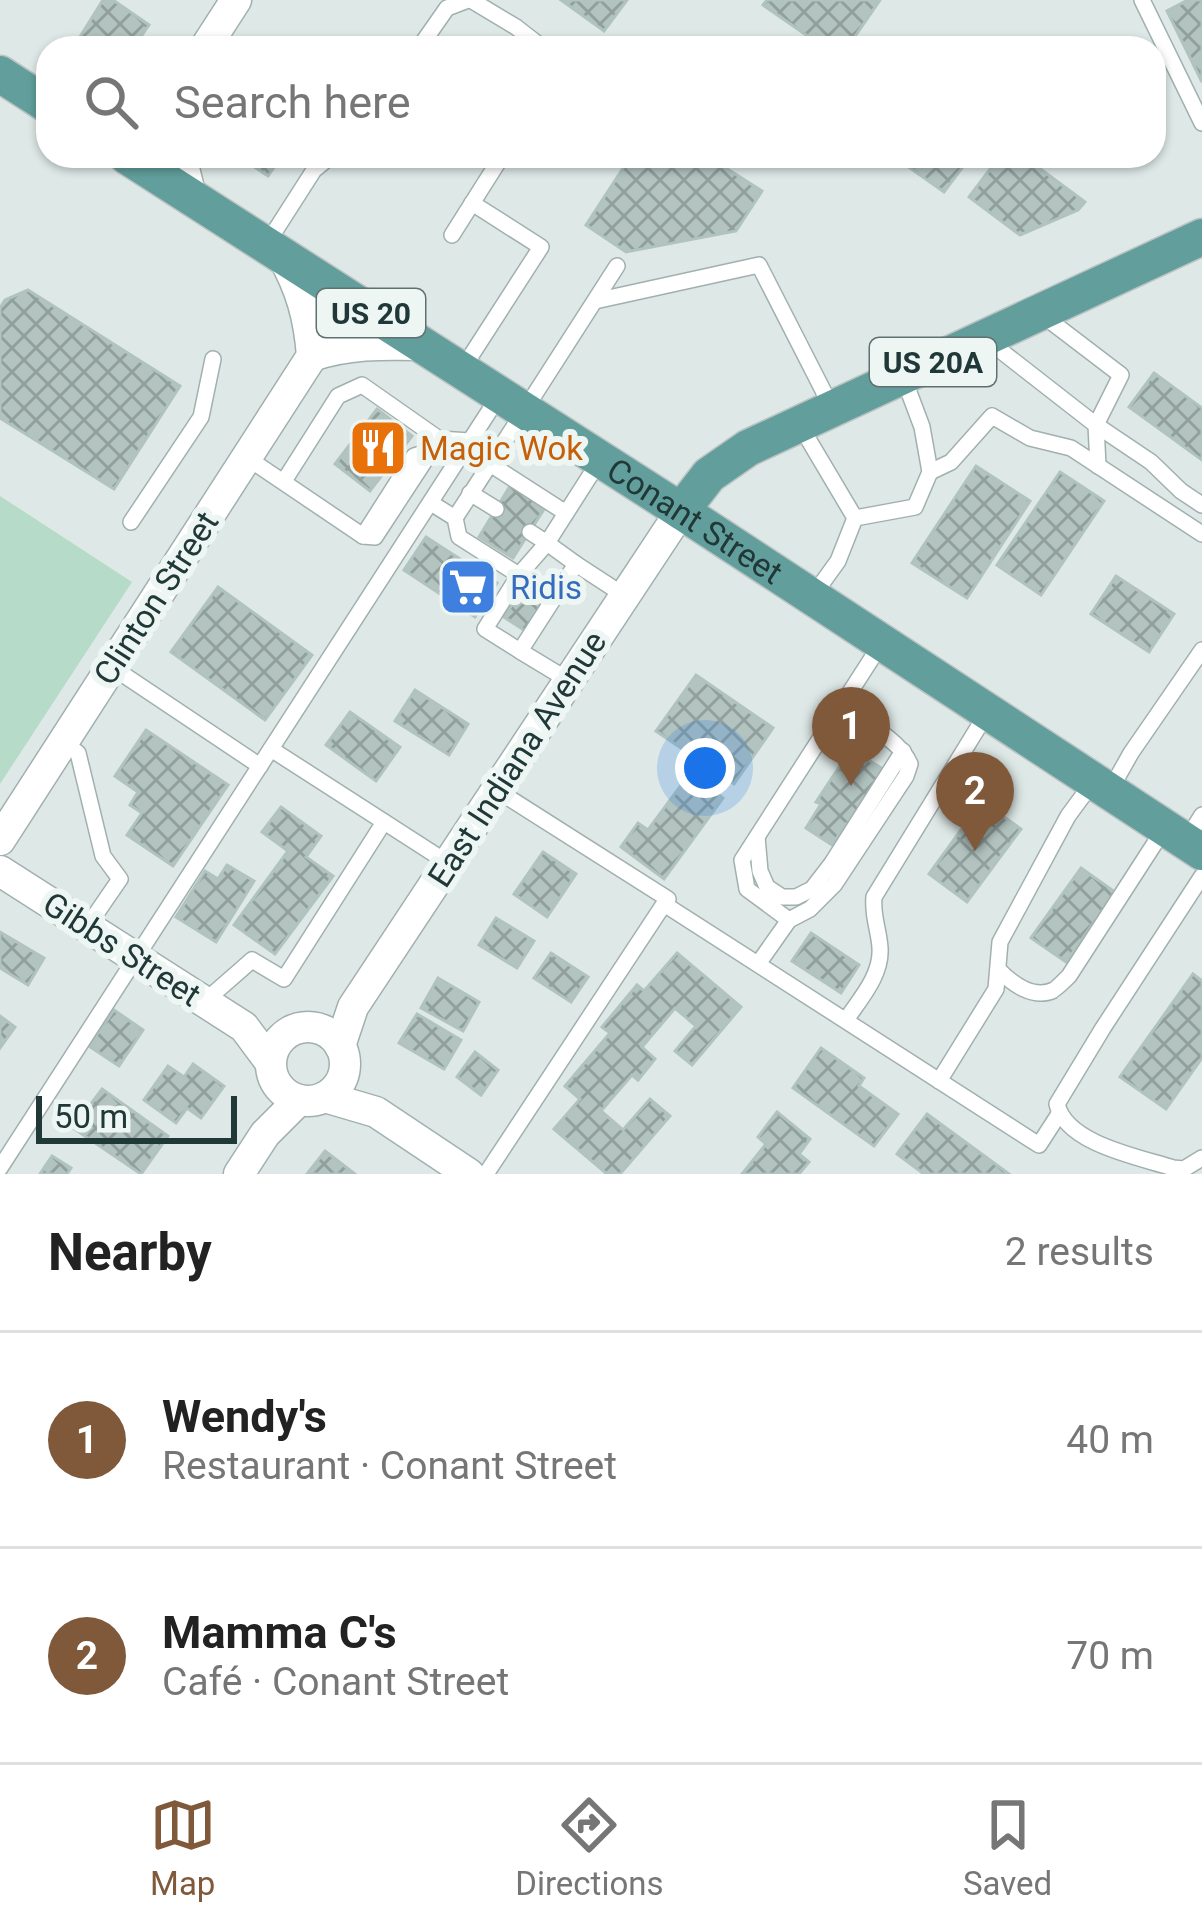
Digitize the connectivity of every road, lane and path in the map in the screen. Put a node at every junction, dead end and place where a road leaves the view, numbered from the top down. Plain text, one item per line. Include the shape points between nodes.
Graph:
1 (236, 0) edge
2 (470, 0) edge
3 (1142, 0) edge
4 (213, 36) edge
5 (427, 36) edge
6 (528, 36) edge
7 (1160, 36) edge
8 (1166, 49) edge
9 (0, 74) edge
10 (36, 97) edge
11 (1202, 122) edge
12 (145, 168) edge
13 (184, 168) edge
14 (316, 168) edge
15 (494, 168) edge
16 (190, 197) junction
17 (472, 203) junction
18 (452, 235) dead end
19 (1202, 237) edge
20 (274, 251) junction
21 (617, 266) dead end
22 (595, 301) junction
23 (1039, 313) junction
24 (985, 338) junction
25 (419, 345) junction
26 (312, 356) junction
27 (213, 359) dead end
28 (460, 372) junction
29 (902, 376) junction
30 (510, 404) junction
31 (816, 416) junction
32 (1096, 425) junction
33 (470, 441) junction
34 (435, 444) junction
35 (246, 457) junction
36 (600, 460) junction
37 (490, 464) junction
38 (1098, 466) junction
39 (930, 472) junction
40 (284, 481) junction
41 (470, 493) junction
42 (431, 503) junction
43 (1202, 505) edge
44 (496, 509) dead end
45 (681, 512) junction
46 (566, 513) junction
47 (455, 518) junction
48 (855, 518) junction
49 (131, 522) dead end
50 (530, 532) dead end
51 (1202, 534) edge
52 (369, 537) junction
53 (547, 543) junction
54 (400, 551) junction
55 (576, 564) junction
56 (519, 575) junction
57 (625, 596) junction
58 (812, 597) junction
59 (881, 643) junction
60 (520, 650) junction
61 (1202, 650) edge
62 (112, 667) junction
63 (568, 680) junction
64 (839, 706) junction
65 (987, 713) junction
66 (63, 742) junction
67 (271, 749) junction
68 (903, 751) junction
69 (260, 766) junction
70 (1101, 787) junction
71 (495, 789) junction
72 (384, 822) junction
73 (1189, 834) edge
74 (757, 837) junction
75 (0, 841) edge
76 (448, 863) junction
77 (0, 872) edge
78 (1202, 876) edge
79 (664, 904) junction
80 (789, 920) junction
81 (88, 927) junction
82 (136, 957) junction
83 (758, 964) junction
84 (998, 969) junction
85 (204, 1002) junction
86 (846, 1020) junction
87 (244, 1027) junction
88 (323, 1043) junction
89 (940, 1081) junction
90 (293, 1086) junction
91 (376, 1112) junction
92 (1059, 1114) junction
93 (1202, 1158) edge
94 (0, 1168) edge
95 (239, 1174) edge
96 (469, 1174) edge
97 (486, 1174) edge

1 - 4 street
2 - 5 lane via 447,8
2 - 6 lane
3 - 7 lane
8 - 11 lane
9 - 10 main road
12 - 16 main road, Conant Street / US 20
13 - 16 street
14 - 20 lane
15 - 17 lane
16 - 20 main road, Conant Street / US 20
17 - 18 lane
17 - 28 lane via 541,247
19 - 23 main road, US 20A
20 - 25 main road, Conant Street / US 20
20 - 26 street via 300,287
21 - 22 lane
22 - 30 lane
22 - 31 lane via 759,265
23 - 24 main road, US 20A
23 - 32 lane via 1121,375
24 - 29 main road, US 20A
24 - 32 lane
25 - 26 street
25 - 28 main road, Conant Street / US 20
26 - 35 street, Clinton Street
27 - 49 lane via 201,417
28 - 30 main road, Conant Street / US 20
29 - 31 main road, US 20A
29 - 39 lane
30 - 33 lane
30 - 36 main road, Conant Street / US 20
30 - 37 lane
31 - 45 main road, US 20A via 709,475
31 - 48 lane
32 - 38 lane
32 - 43 lane
33 - 34 lane
33 - 42 lane
34 - 40 lane via 362,385 338,396
34 - 52 lane via 414,456
35 - 40 lane
35 - 62 street, Clinton Street
36 - 45 main road, Conant Street / US 20
36 - 46 lane
37 - 41 lane
37 - 46 lane
38 - 39 lane via 992,416
38 - 51 lane
39 - 48 lane via 915,507
40 - 52 lane
41 - 44 lane
41 - 47 lane
42 - 47 lane
42 - 54 lane
45 - 57 street, East Indiana Avenue
45 - 58 main road, Conant Street / US 20
46 - 53 lane
47 - 56 lane via 460,537
48 - 58 lane
50 - 53 lane
52 - 54 lane
53 - 55 lane
53 - 56 lane
54 - 67 lane
55 - 57 lane
55 - 60 lane
56 - 60 lane via 485,629
57 - 63 street, East Indiana Avenue
58 - 59 main road, Conant Street / US 20
59 - 64 lane
59 - 65 main road, Conant Street / US 20
60 - 63 lane
61 - 70 lane
62 - 66 street, Clinton Street
62 - 69 lane
63 - 71 street, East Indiana Avenue
64 - 68 lane
64 - 74 lane
65 - 70 main road, Conant Street / US 20
65 - 86 lane via 874,897 878,969
66 - 75 street, Clinton Street
66 - 81 lane via 78,753 103,856 120,879
67 - 69 lane
67 - 72 lane
68 - 74 lane via 812,889 782,897 767,887
68 - 80 lane via 906,776 834,885
69 - 82 lane
70 - 73 main road, Conant Street / US 20
70 - 84 lane via 1069,816 1000,942
71 - 76 street, East Indiana Avenue
71 - 79 lane via 668,899
72 - 76 lane
72 - 85 lane via 284,979 252,961
73 - 84 lane via 1054,990 1034,994
74 - 80 lane via 742,860 747,889
76 - 88 street, East Indiana Avenue
77 - 81 street, Gibbs Street
78 - 92 lane via 1058,1099
79 - 83 lane
79 - 97 lane
80 - 83 lane
81 - 82 street, Gibbs Street
82 - 85 street, Gibbs Street
82 - 94 lane
83 - 86 lane
84 - 89 lane via 996,989
85 - 87 street, Gibbs Street
86 - 89 lane
87 - 88 street, Gibbs Street
87 - 90 street, Gibbs Street
88 - 90 street via 334,1090
88 - 90 street via 280,1039 273,1050
88 - 91 street
89 - 92 lane via 1039,1145
90 - 91 street
90 - 95 street
91 - 96 street
92 - 93 lane via 1078,1134 1173,1168

